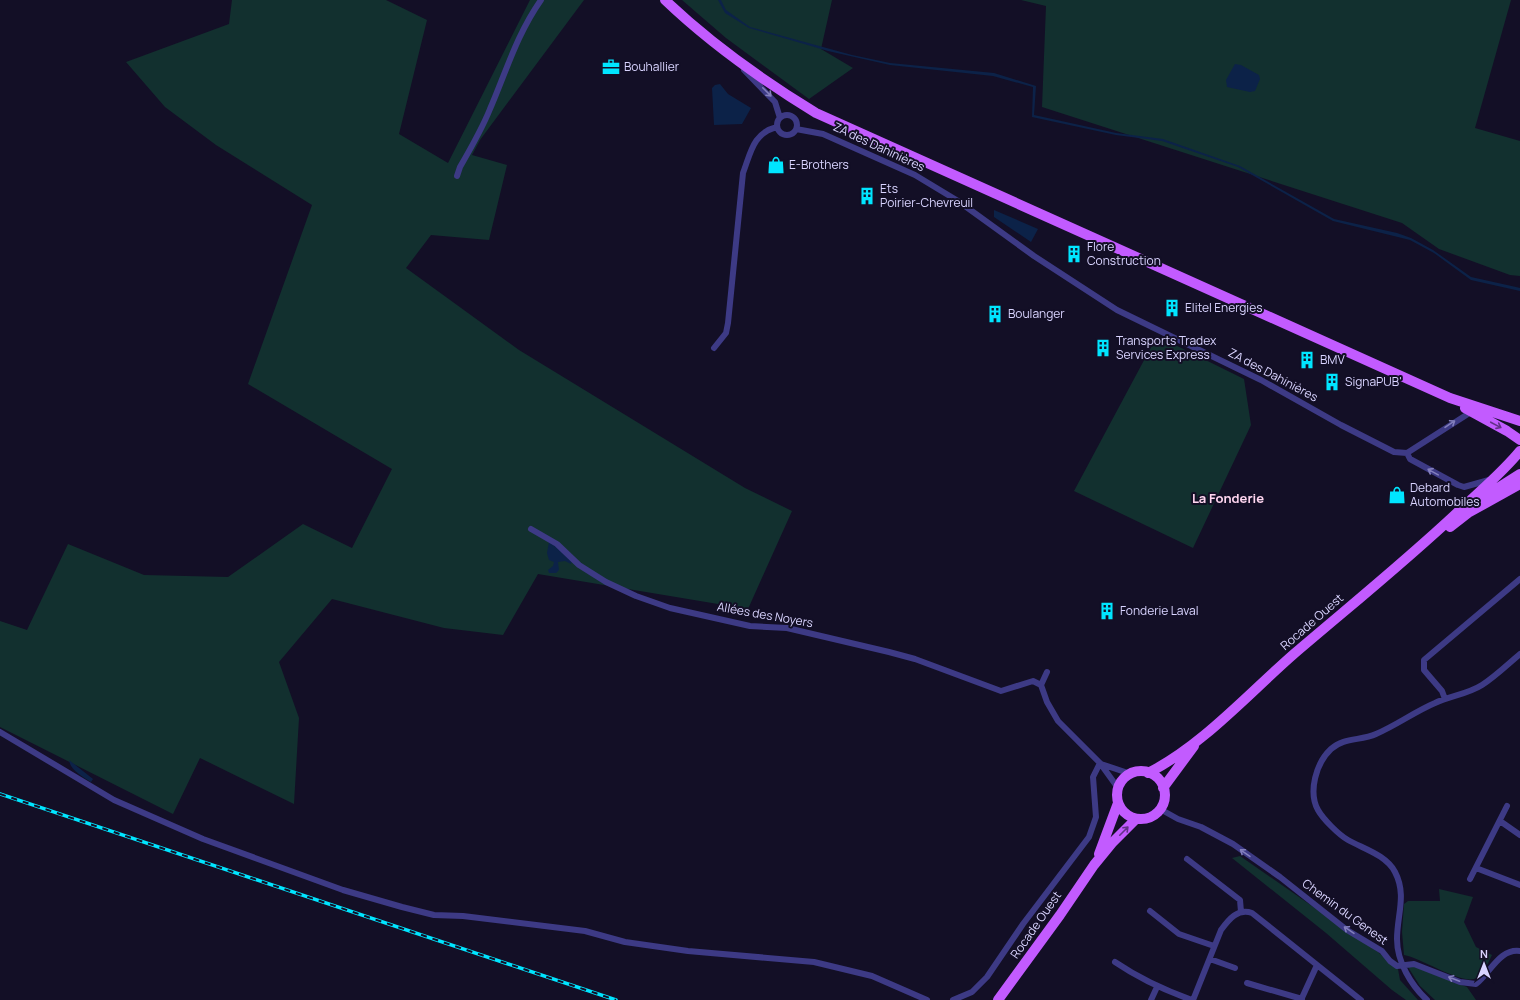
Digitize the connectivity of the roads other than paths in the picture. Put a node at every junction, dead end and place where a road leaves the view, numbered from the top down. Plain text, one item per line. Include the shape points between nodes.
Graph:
1 (541, 0) edge
2 (665, 0) edge
3 (729, 55) junction
4 (780, 118) junction
5 (778, 127) junction
6 (796, 129) junction
7 (457, 176) dead end
8 (714, 348) dead end
9 (1450, 398) junction
10 (1471, 412) junction
11 (1520, 421) edge
12 (1520, 440) edge
13 (1520, 447) edge
14 (1520, 451) edge
15 (1407, 453) junction
16 (1520, 474) edge
17 (1495, 478) junction
18 (1520, 484) edge
19 (1444, 525) junction
20 (531, 529) dead end
21 (1434, 534) junction
22 (1520, 579) edge
23 (1520, 654) edge
24 (1047, 672) dead end
25 (1041, 685) junction
26 (1445, 699) junction
27 (0, 732) edge
28 (1199, 740) junction
29 (1100, 764) junction
30 (1148, 773) junction
31 (1131, 774) junction
32 (1118, 788) junction
33 (1163, 788) junction
34 (1118, 803) junction
35 (1507, 806) dead end
36 (1160, 809) junction
37 (1136, 819) junction
38 (1500, 821) junction
39 (1520, 835) edge
40 (1187, 859) dead end
41 (1094, 864) junction
42 (1476, 868) junction
43 (1470, 879) dead end
44 (1520, 884) edge
45 (1150, 911) dead end
46 (1241, 912) junction
47 (1214, 946) junction
48 (1520, 951) edge
49 (1210, 959) junction
50 (1115, 962) dead end
51 (1317, 965) junction
52 (1403, 966) junction
53 (1235, 968) dead end
54 (1247, 983) dead end
55 (1157, 987) junction
56 (1301, 999) edge
57 (927, 1000) edge
58 (953, 1000) edge
59 (998, 1000) edge
60 (1151, 1000) edge
61 (1193, 1000) edge
62 (1361, 1000) edge
63 (1427, 1000) edge

1 - 7 street via 529,17 514,48 490,110
2 - 3 main road
3 -> 4 street via 769,94 775,102
3 - 9 main road via 816,113
4 - 5 street
4 - 6 street via 785,115 791,116 796,120
5 - 6 street via 781,133 788,135
5 - 8 street via 765,131 759,137 743,173 728,323 726,333
6 - 15 street, ZA des Dahinières via 823,134 915,175 958,201 1034,256 1117,310 1261,380 1394,452
9 - 10 main road
9 - 11 main road
10 -> 12 main road
15 -> 10 street
12 - 13 main road
14 - 17 main road, Rocade Ouest
17 -> 15 street, ZA des Dahinières via 1464,487 1410,459
16 - 19 main road, Rocade Ouest via 1500,485
17 - 19 main road, Rocade Ouest
18 - 21 main road via 1468,513 1447,530
19 - 21 main road, Rocade Ouest
20 - 25 street, Allées des Noyers via 556,544 579,565 606,582 670,608 750,626 787,628 889,652 1001,691 1033,681
21 - 28 main road, Rocade Ouest via 1262,682
22 - 26 street via 1424,660 1424,670 1442,691
23 - 26 street via 1482,685
24 - 25 street
25 - 29 street via 1058,721
26 - 52 street via 1374,736 1343,741 1331,749 1315,778 1318,811 1346,839 1390,864 1401,884 1402,900 1397,940
27 - 57 street via 114,800 203,839 343,890 434,915 463,916 585,931 641,944 814,962 872,976
28 - 30 main road, Rocade Ouest
28 - 33 main road, Rocade Ouest
29 - 31 street
29 - 32 street
29 - 58 street via 1093,777 1096,817 1089,837 1023,924 987,977 972,992
30 - 31 main road
30 - 33 main road via 1160,782
31 - 32 main road
32 - 34 main road
33 - 36 main road via 1165,796
34 - 37 main road via 1122,810
34 - 41 main road, Rocade Ouest
35 - 38 street
36 - 37 main road via 1150,818
52 -> 36 street, Chemin du Genest via 1393,964 1382,951 1347,930 1233,844
41 -> 37 main road, Rocade Ouest
38 - 39 street
38 - 42 street
40 - 46 street via 1240,900
41 - 59 main road, Rocade Ouest
42 - 43 street
42 - 44 street
45 - 47 street via 1179,934
46 - 47 street via 1228,920
46 - 51 street via 1252,913
47 - 49 street
48 -> 52 street, Chemin du Genest via 1502,955 1476,984 1460,982 1414,964
49 - 53 street
49 - 61 street
50 - 55 street via 1136,977
51 - 56 street
51 - 62 street
52 - 63 street via 1417,990
54 - 56 street
55 - 60 street
55 - 61 street

